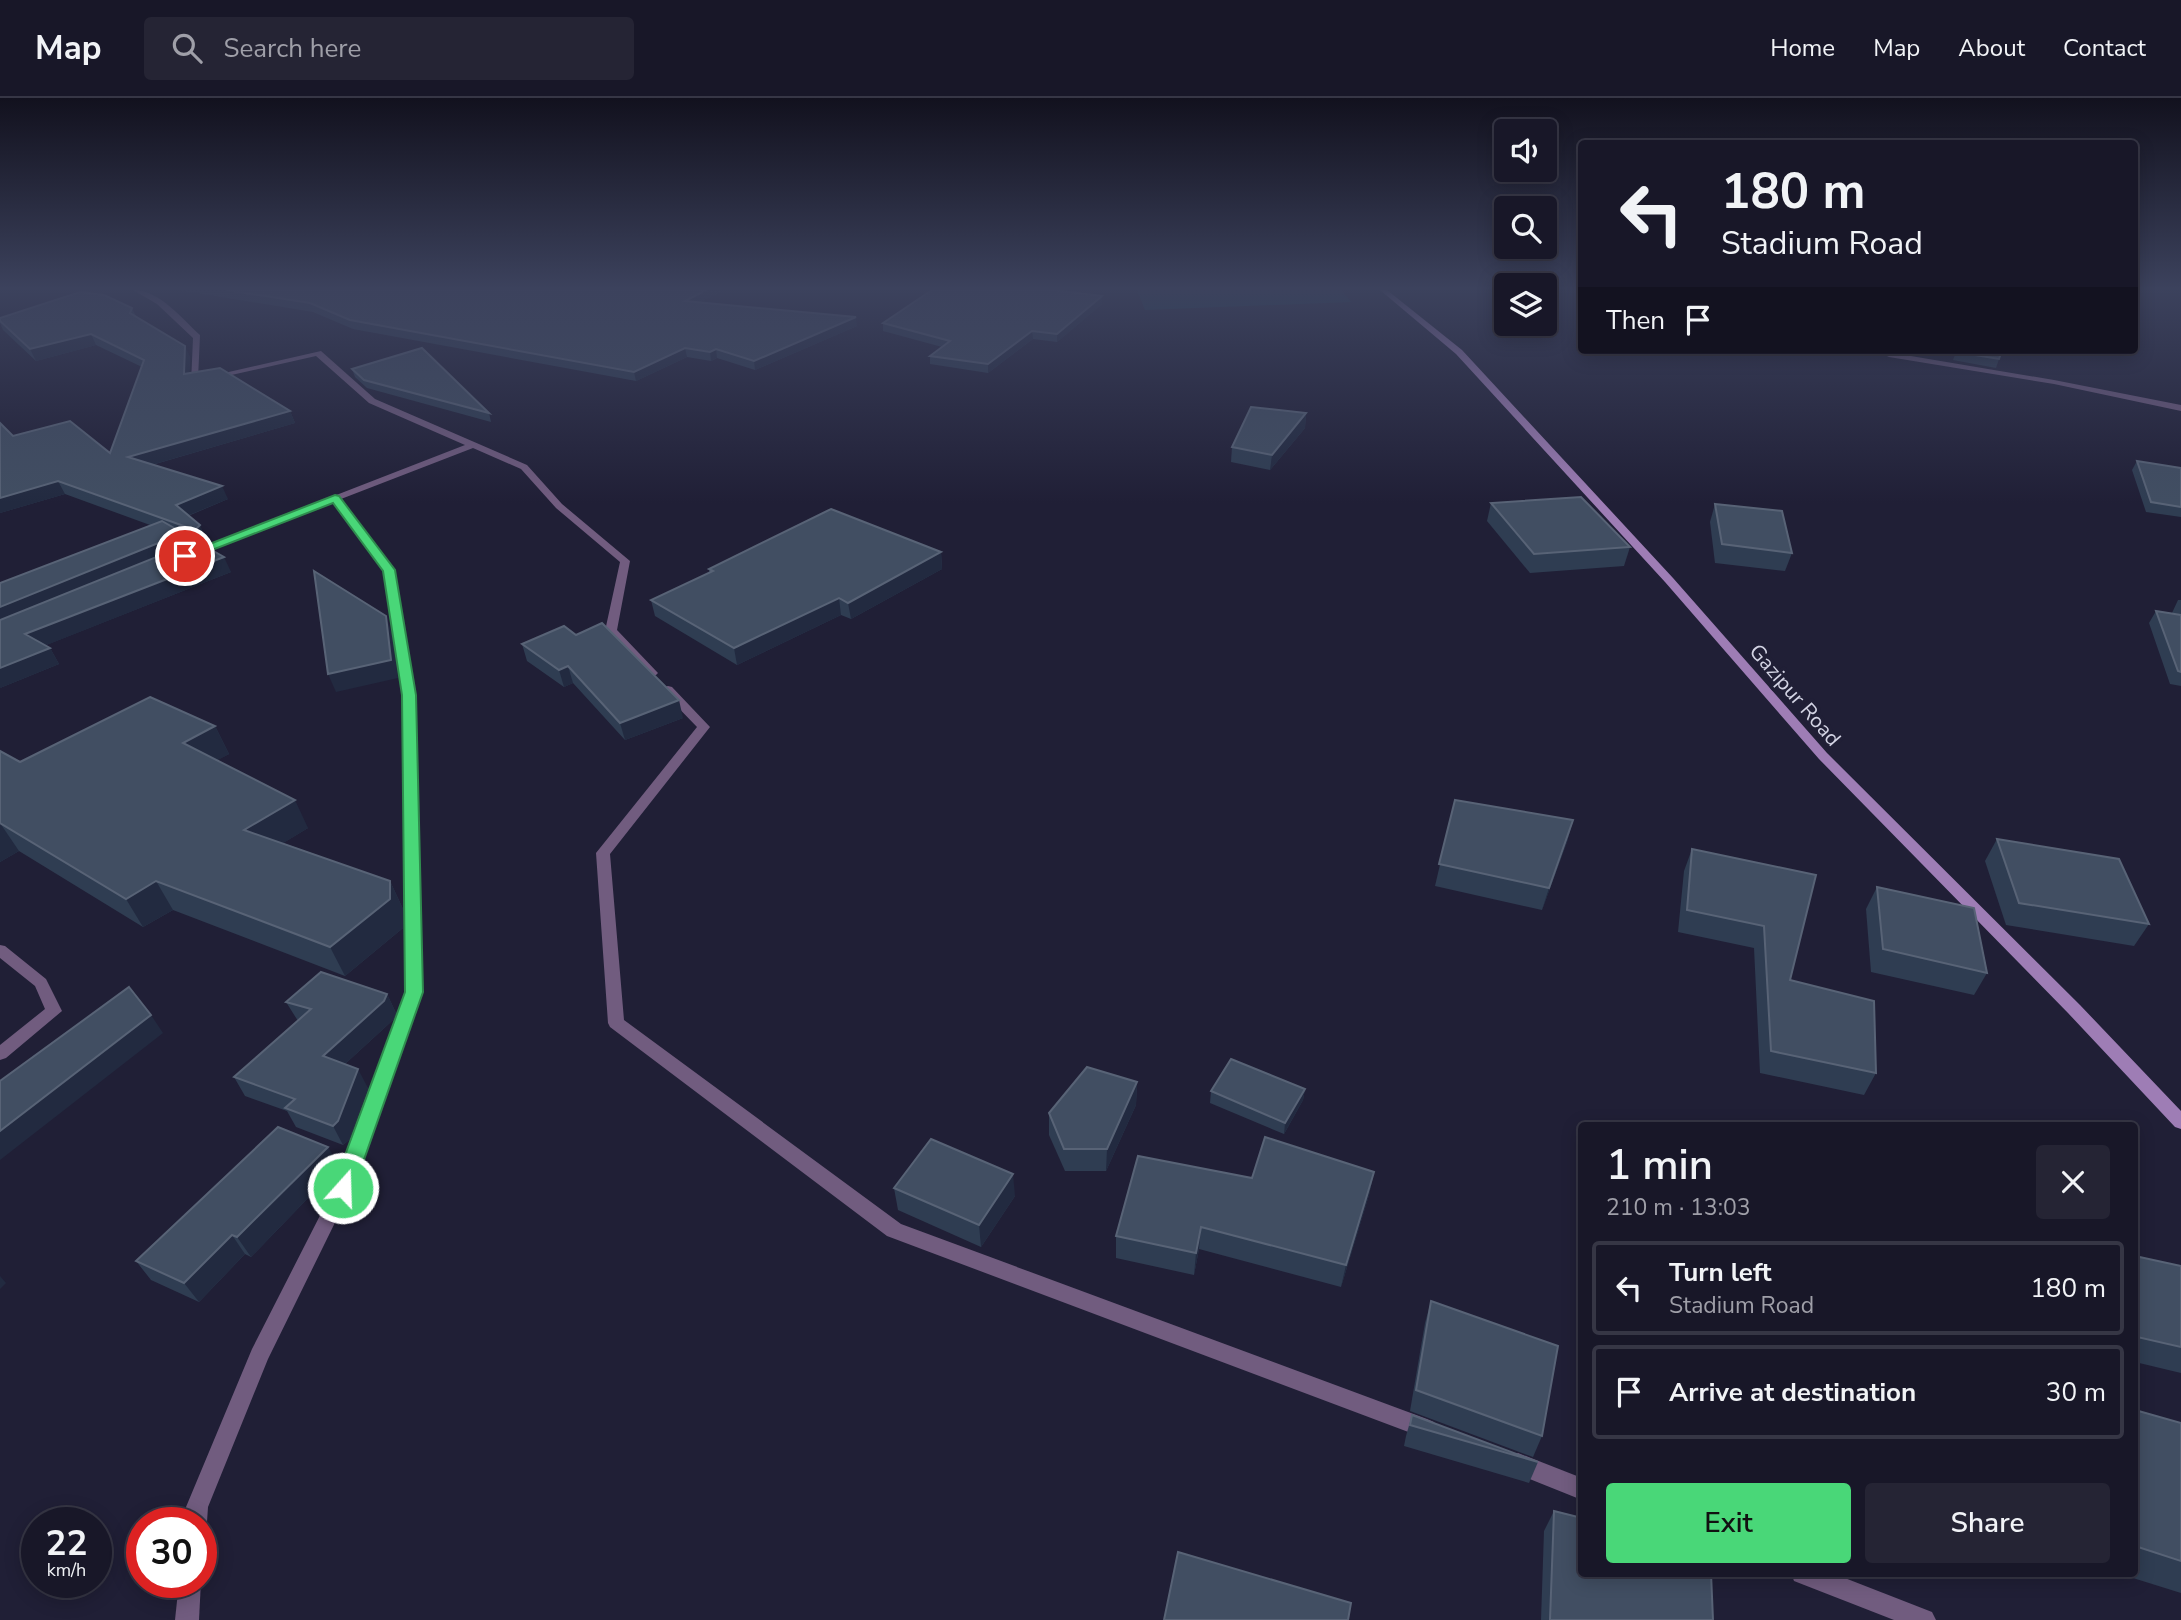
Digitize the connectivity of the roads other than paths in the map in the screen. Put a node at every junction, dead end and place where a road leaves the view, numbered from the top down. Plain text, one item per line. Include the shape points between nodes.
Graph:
1 (195, 361) edge
2 (284, 361) edge
3 (327, 361) edge
4 (1467, 361) edge
5 (1926, 361) edge
6 (2181, 408) edge
7 (472, 445) junction
8 (335, 498) junction
9 (185, 556) edge
10 (0, 950) edge
11 (0, 1054) edge
12 (2181, 1122) edge
13 (1443, 1435) edge
14 (1506, 1460) edge
15 (1578, 1487) edge
16 (197, 1507) edge
17 (1812, 1577) edge
18 (189, 1598) edge
19 (187, 1620) edge
20 (1924, 1620) edge

1 - 2 street via 194,382
3 - 7 street via 372,401
4 - 12 street, Gazipur Road via 1823,756
5 - 6 street
7 - 8 street
7 - 13 street via 524,467 559,506 625,561 611,631 704,727 603,853 617,1023 894,1230
8 - 9 street
8 - 16 street via 389,570 397,611 409,695 414,992 343,1188 259,1356
10 - 11 street via 41,983 54,1011
14 - 15 street
17 - 20 street
18 - 19 street

